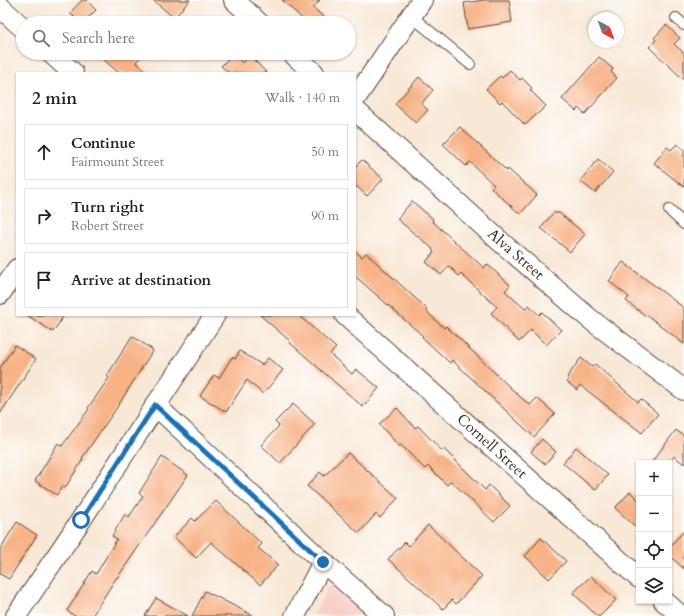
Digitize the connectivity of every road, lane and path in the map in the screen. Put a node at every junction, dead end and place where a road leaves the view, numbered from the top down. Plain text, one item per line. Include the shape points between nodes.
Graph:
1 (234, 0) edge
2 (0, 8) edge
3 (416, 8) edge
4 (251, 16) edge
5 (16, 22) edge
6 (59, 60) edge
7 (300, 60) edge
8 (470, 64) dead end
9 (72, 72) edge
10 (313, 72) edge
11 (356, 98) edge
12 (356, 111) edge
13 (669, 210) dead end
14 (684, 224) edge
15 (16, 270) edge
16 (0, 294) edge
17 (214, 316) edge
18 (346, 316) edge
19 (684, 390) edge
20 (155, 405) junction
21 (323, 562) junction
22 (636, 575) edge
23 (667, 604) edge
24 (16, 616) edge
25 (295, 616) edge
26 (384, 616) edge
27 (681, 616) edge

1 - 4 street
2 - 5 street
3 - 8 lane via 448,47
3 - 11 street
6 - 9 street
7 - 10 street
12 - 19 street, Alva Street via 590,319
13 - 14 lane
15 - 16 street
17 - 20 street
18 - 22 street, Cornell Street
20 - 21 street
20 - 24 street
21 - 25 street
21 - 26 street
23 - 27 street

